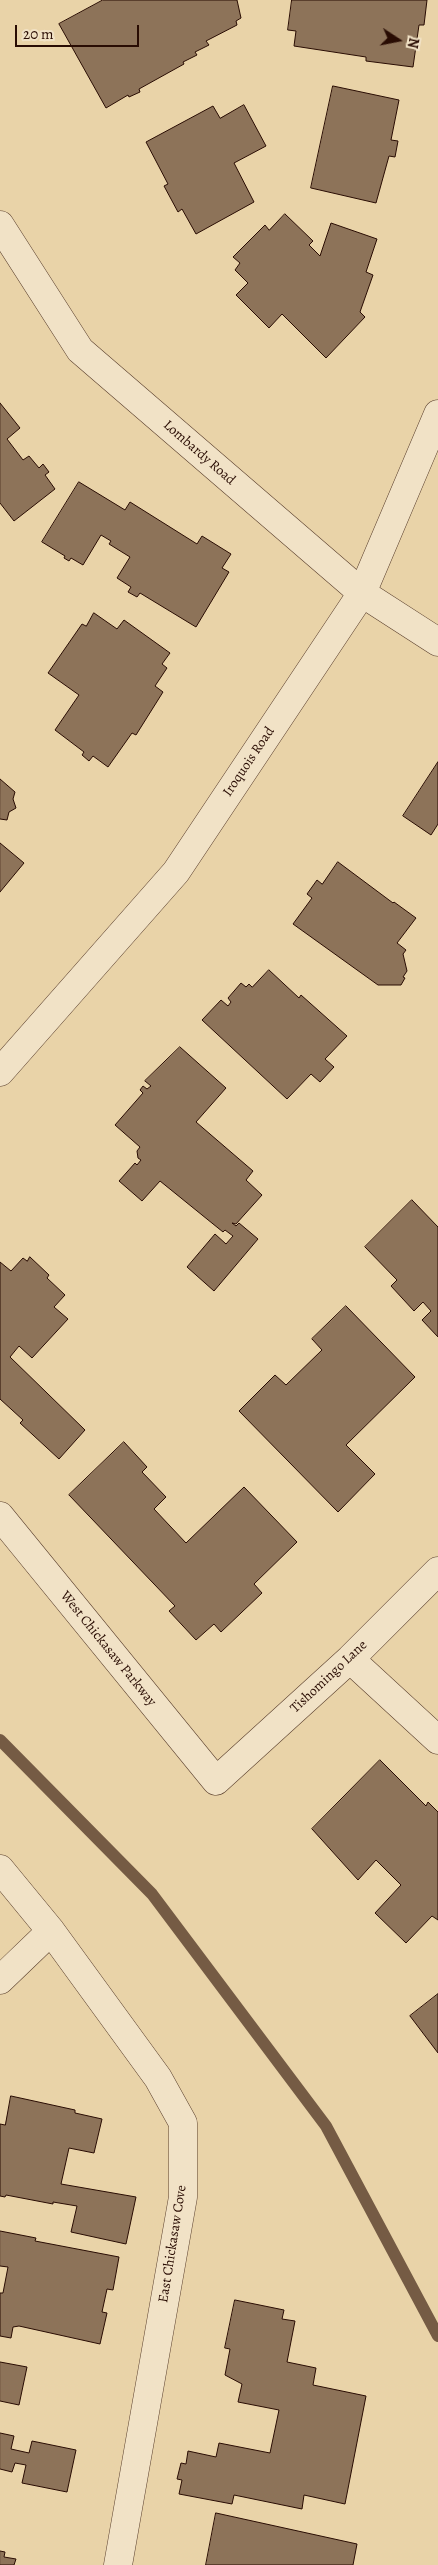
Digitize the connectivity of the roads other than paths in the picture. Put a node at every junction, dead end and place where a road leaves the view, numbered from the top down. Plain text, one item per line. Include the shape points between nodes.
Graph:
1 (0, 225) edge
2 (438, 414) edge
3 (362, 593) junction
4 (438, 642) edge
5 (0, 1072) edge
6 (0, 1516) edge
7 (438, 1571) edge
8 (350, 1659) junction
9 (438, 1740) edge
10 (216, 1781) joint
11 (0, 1869) edge
12 (51, 1931) junction
13 (0, 1980) edge
14 (118, 2565) edge

1 - 3 street, Lombardy Road via 80,350
2 - 3 street, Iroquois Road
3 - 4 street, Lombardy Road
3 - 5 street, Iroquois Road via 176,872
6 - 10 street, West Chickasaw Parkway
7 - 8 street, Tishomingo Lane
8 - 9 street
8 - 10 street, Tishomingo Lane
11 - 12 street, East Chickasaw Cove
12 - 13 street
12 - 14 street, East Chickasaw Cove via 158,2078 183,2123 183,2197

